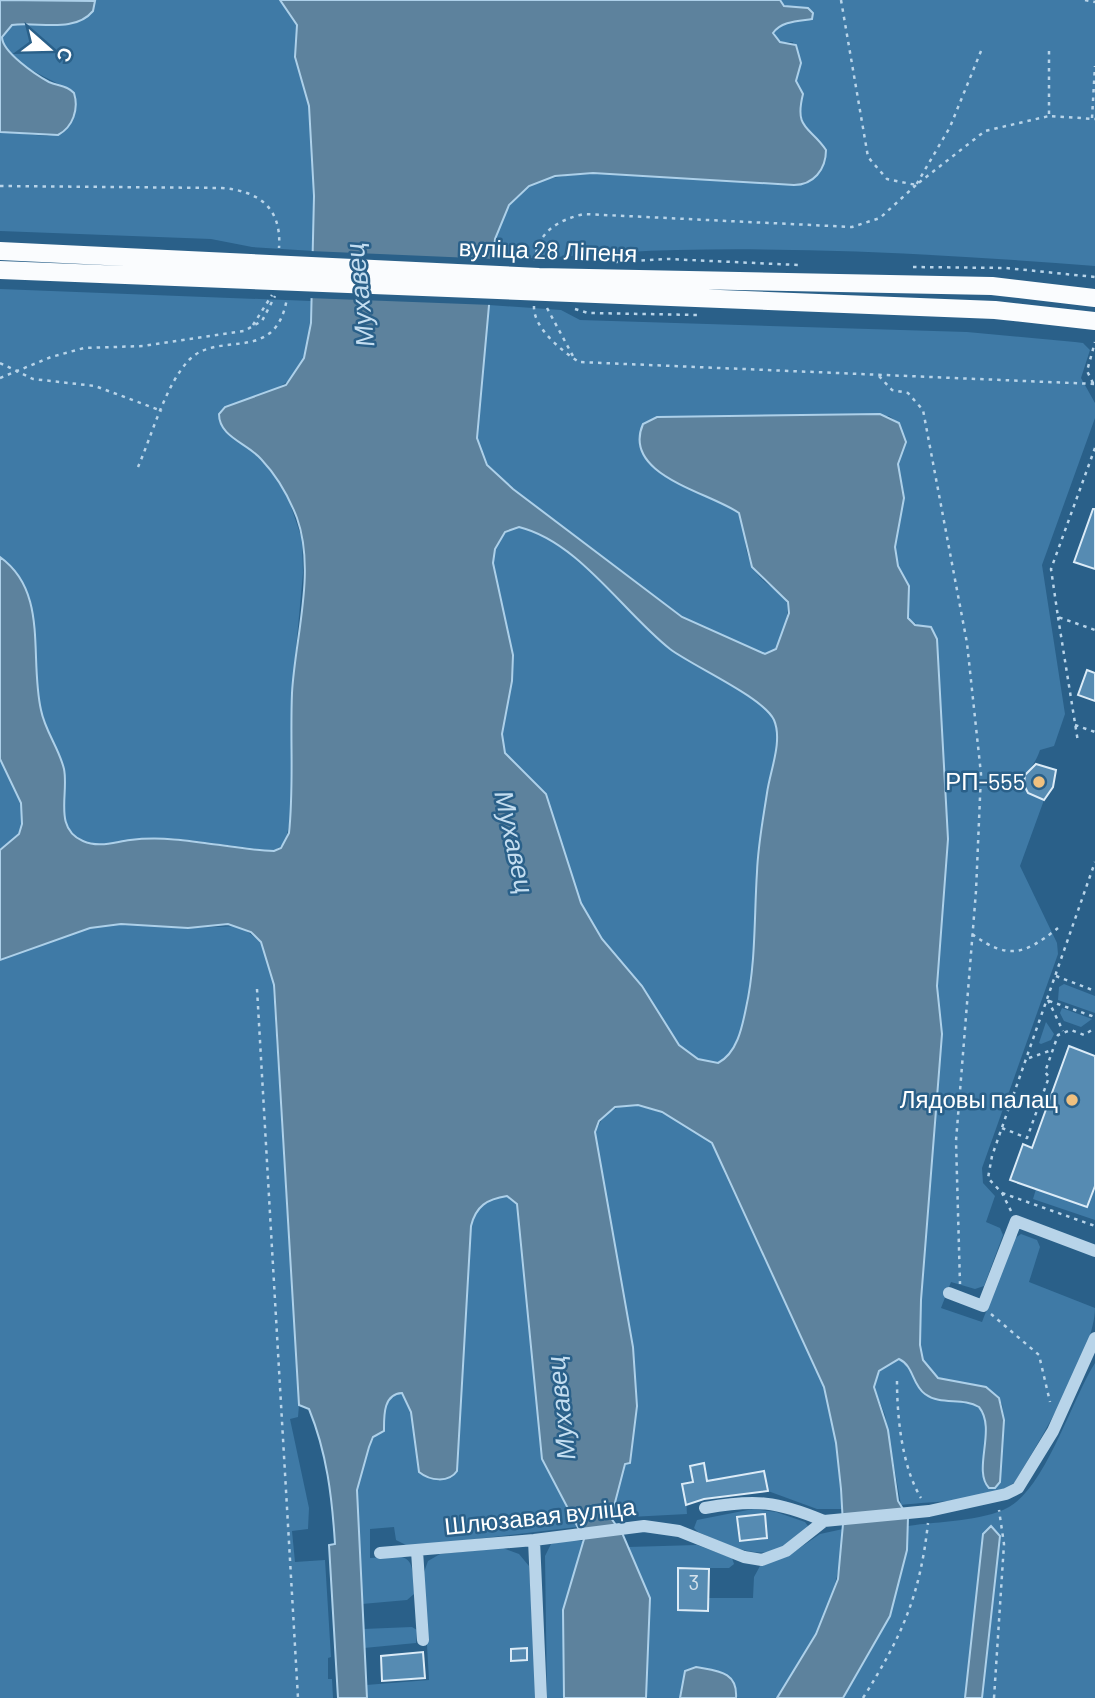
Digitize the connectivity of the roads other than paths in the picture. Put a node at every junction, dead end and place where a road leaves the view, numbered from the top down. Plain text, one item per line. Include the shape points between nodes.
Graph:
1 (0, 251) edge
2 (0, 270) edge
3 (243, 271) junction
4 (541, 290) junction
5 (1095, 298) edge
6 (1095, 321) edge
7 (1095, 1251) edge
8 (956, 1295) road end
9 (1095, 1338) edge
10 (705, 1508) dead end
11 (828, 1521) junction
12 (534, 1540) junction
13 (417, 1551) junction
14 (380, 1553) dead end
15 (423, 1640) dead end
16 (541, 1698) edge

1 - 3 main road, вуліца 28 Ліпеня
2 - 3 main road, вуліца 28 Ліпеня
3 - 4 main road, вуліца 28 Ліпеня
4 - 5 main road, вуліца 28 Ліпеня via 992,286
4 - 6 main road, вуліца 28 Ліпеня via 995,310
7 - 8 street via 1016,1220 983,1306
9 - 11 street via 1056,1426 1018,1488 929,1511
10 - 11 street via 746,1500 771,1502
11 - 12 street, Шлюзавая вуліца via 786,1551 762,1560 662,1527
12 - 13 street, Шлюзавая вуліца
12 - 16 street
13 - 14 street, Шлюзавая вуліца
13 - 15 street

